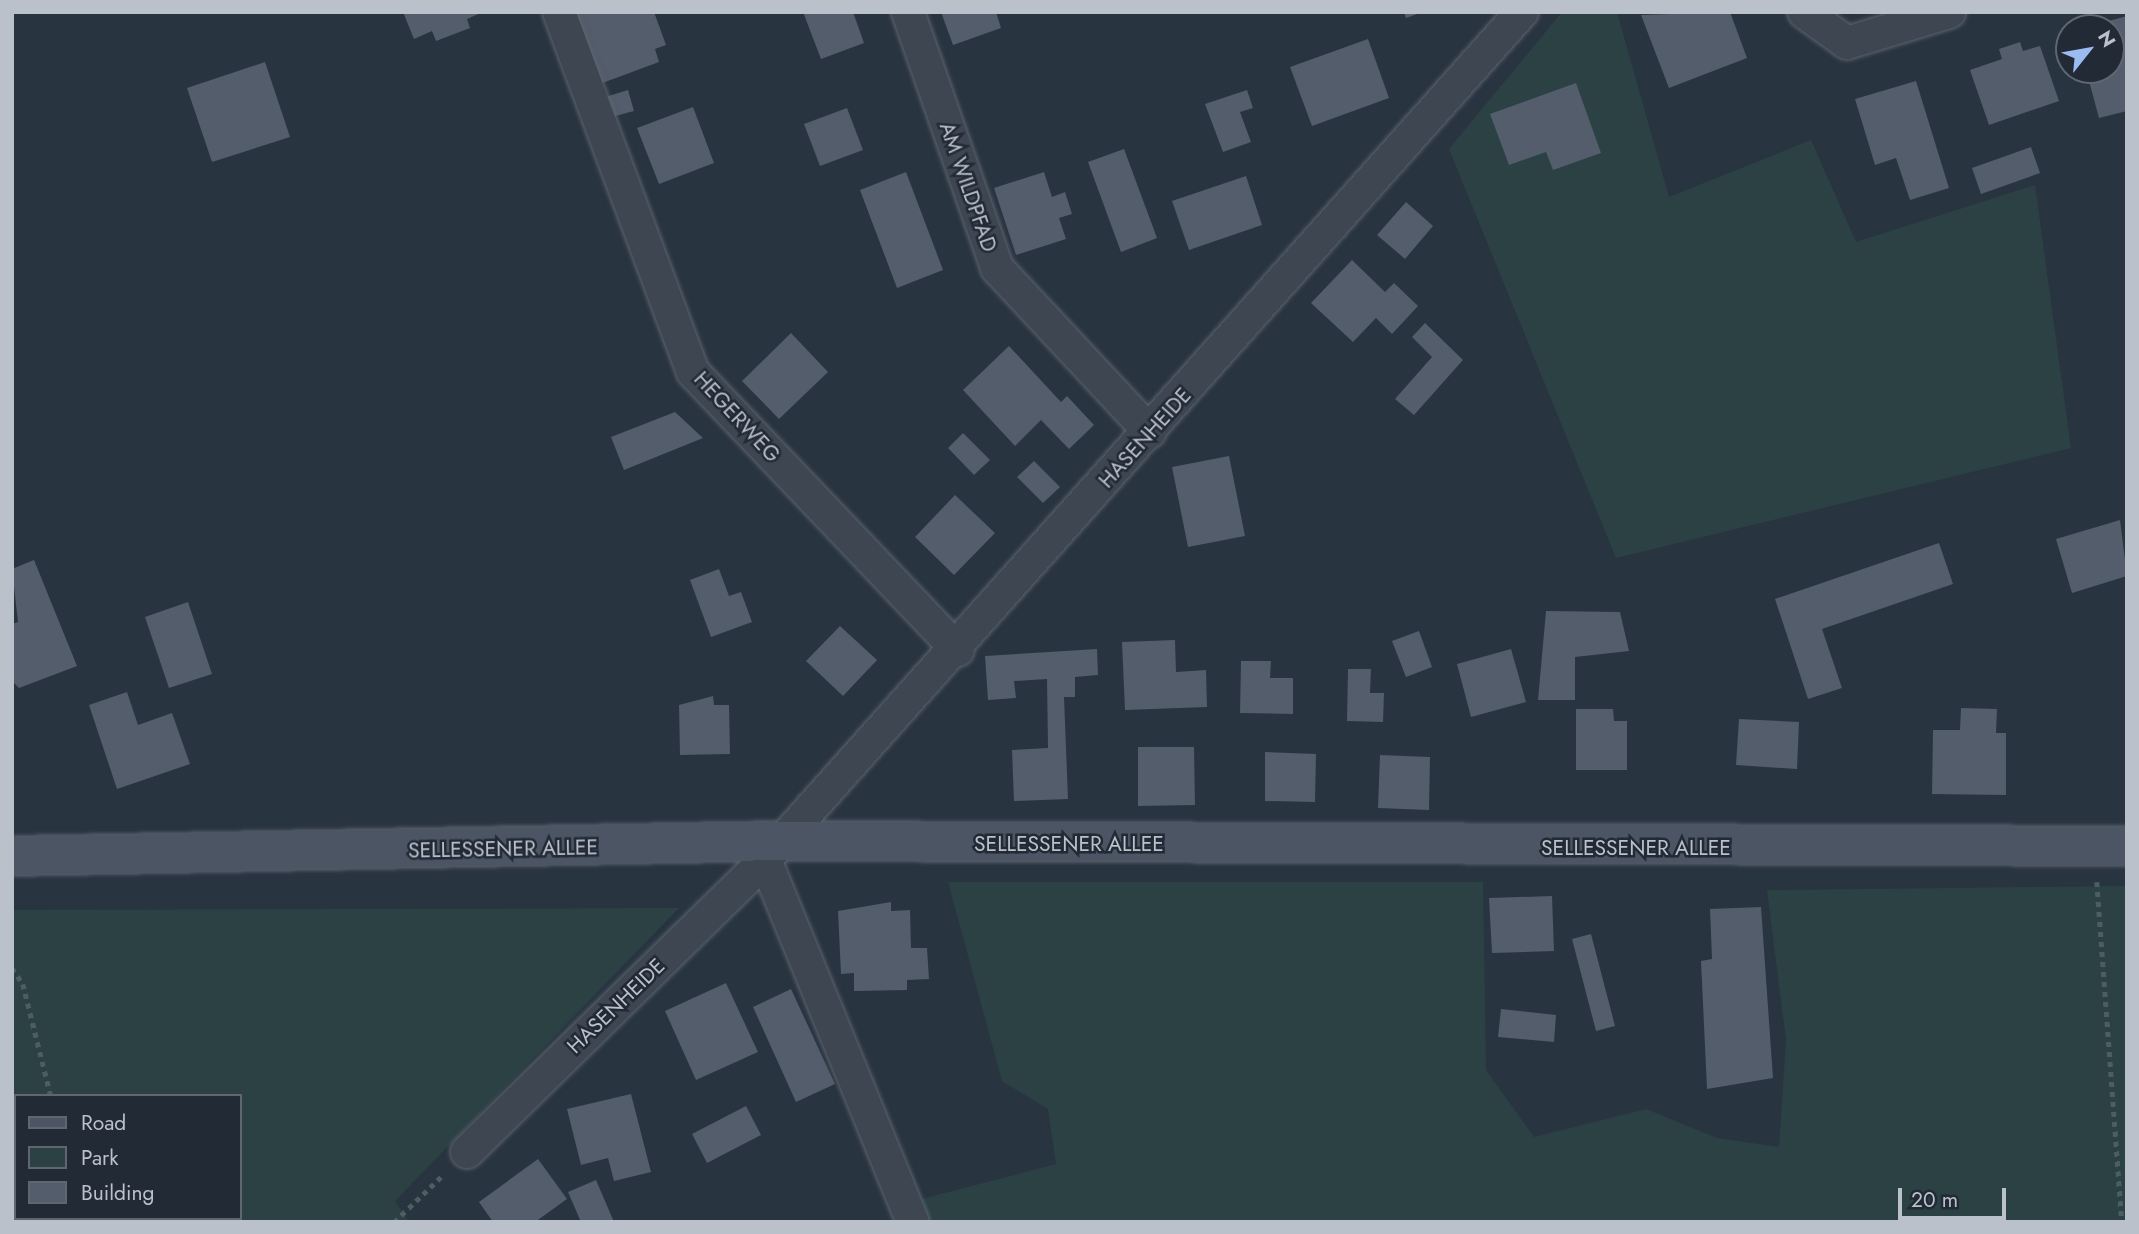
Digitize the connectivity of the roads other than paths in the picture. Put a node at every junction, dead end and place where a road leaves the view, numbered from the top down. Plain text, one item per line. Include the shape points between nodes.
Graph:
1 (559, 12) edge
2 (908, 12) edge
3 (1522, 12) edge
4 (1804, 12) edge
5 (1949, 12) edge
6 (1150, 432) junction
7 (958, 650) junction
8 (2110, 846) edge
9 (773, 850) junction
10 (12, 856) edge
11 (467, 1152) road end
12 (913, 1222) edge

1 - 7 street, HEGERWEG via 693,372
2 - 6 street, AM WILDPFAD via 997,268
3 - 6 street, HASENHEIDE
4 - 5 street via 1847,43
6 - 7 street, HASENHEIDE
7 - 9 street, HASENHEIDE
8 - 9 main road, SELLESSENER ALLEE
9 - 10 main road, SELLESSENER ALLEE
9 - 11 street, HASENHEIDE
9 - 12 street

